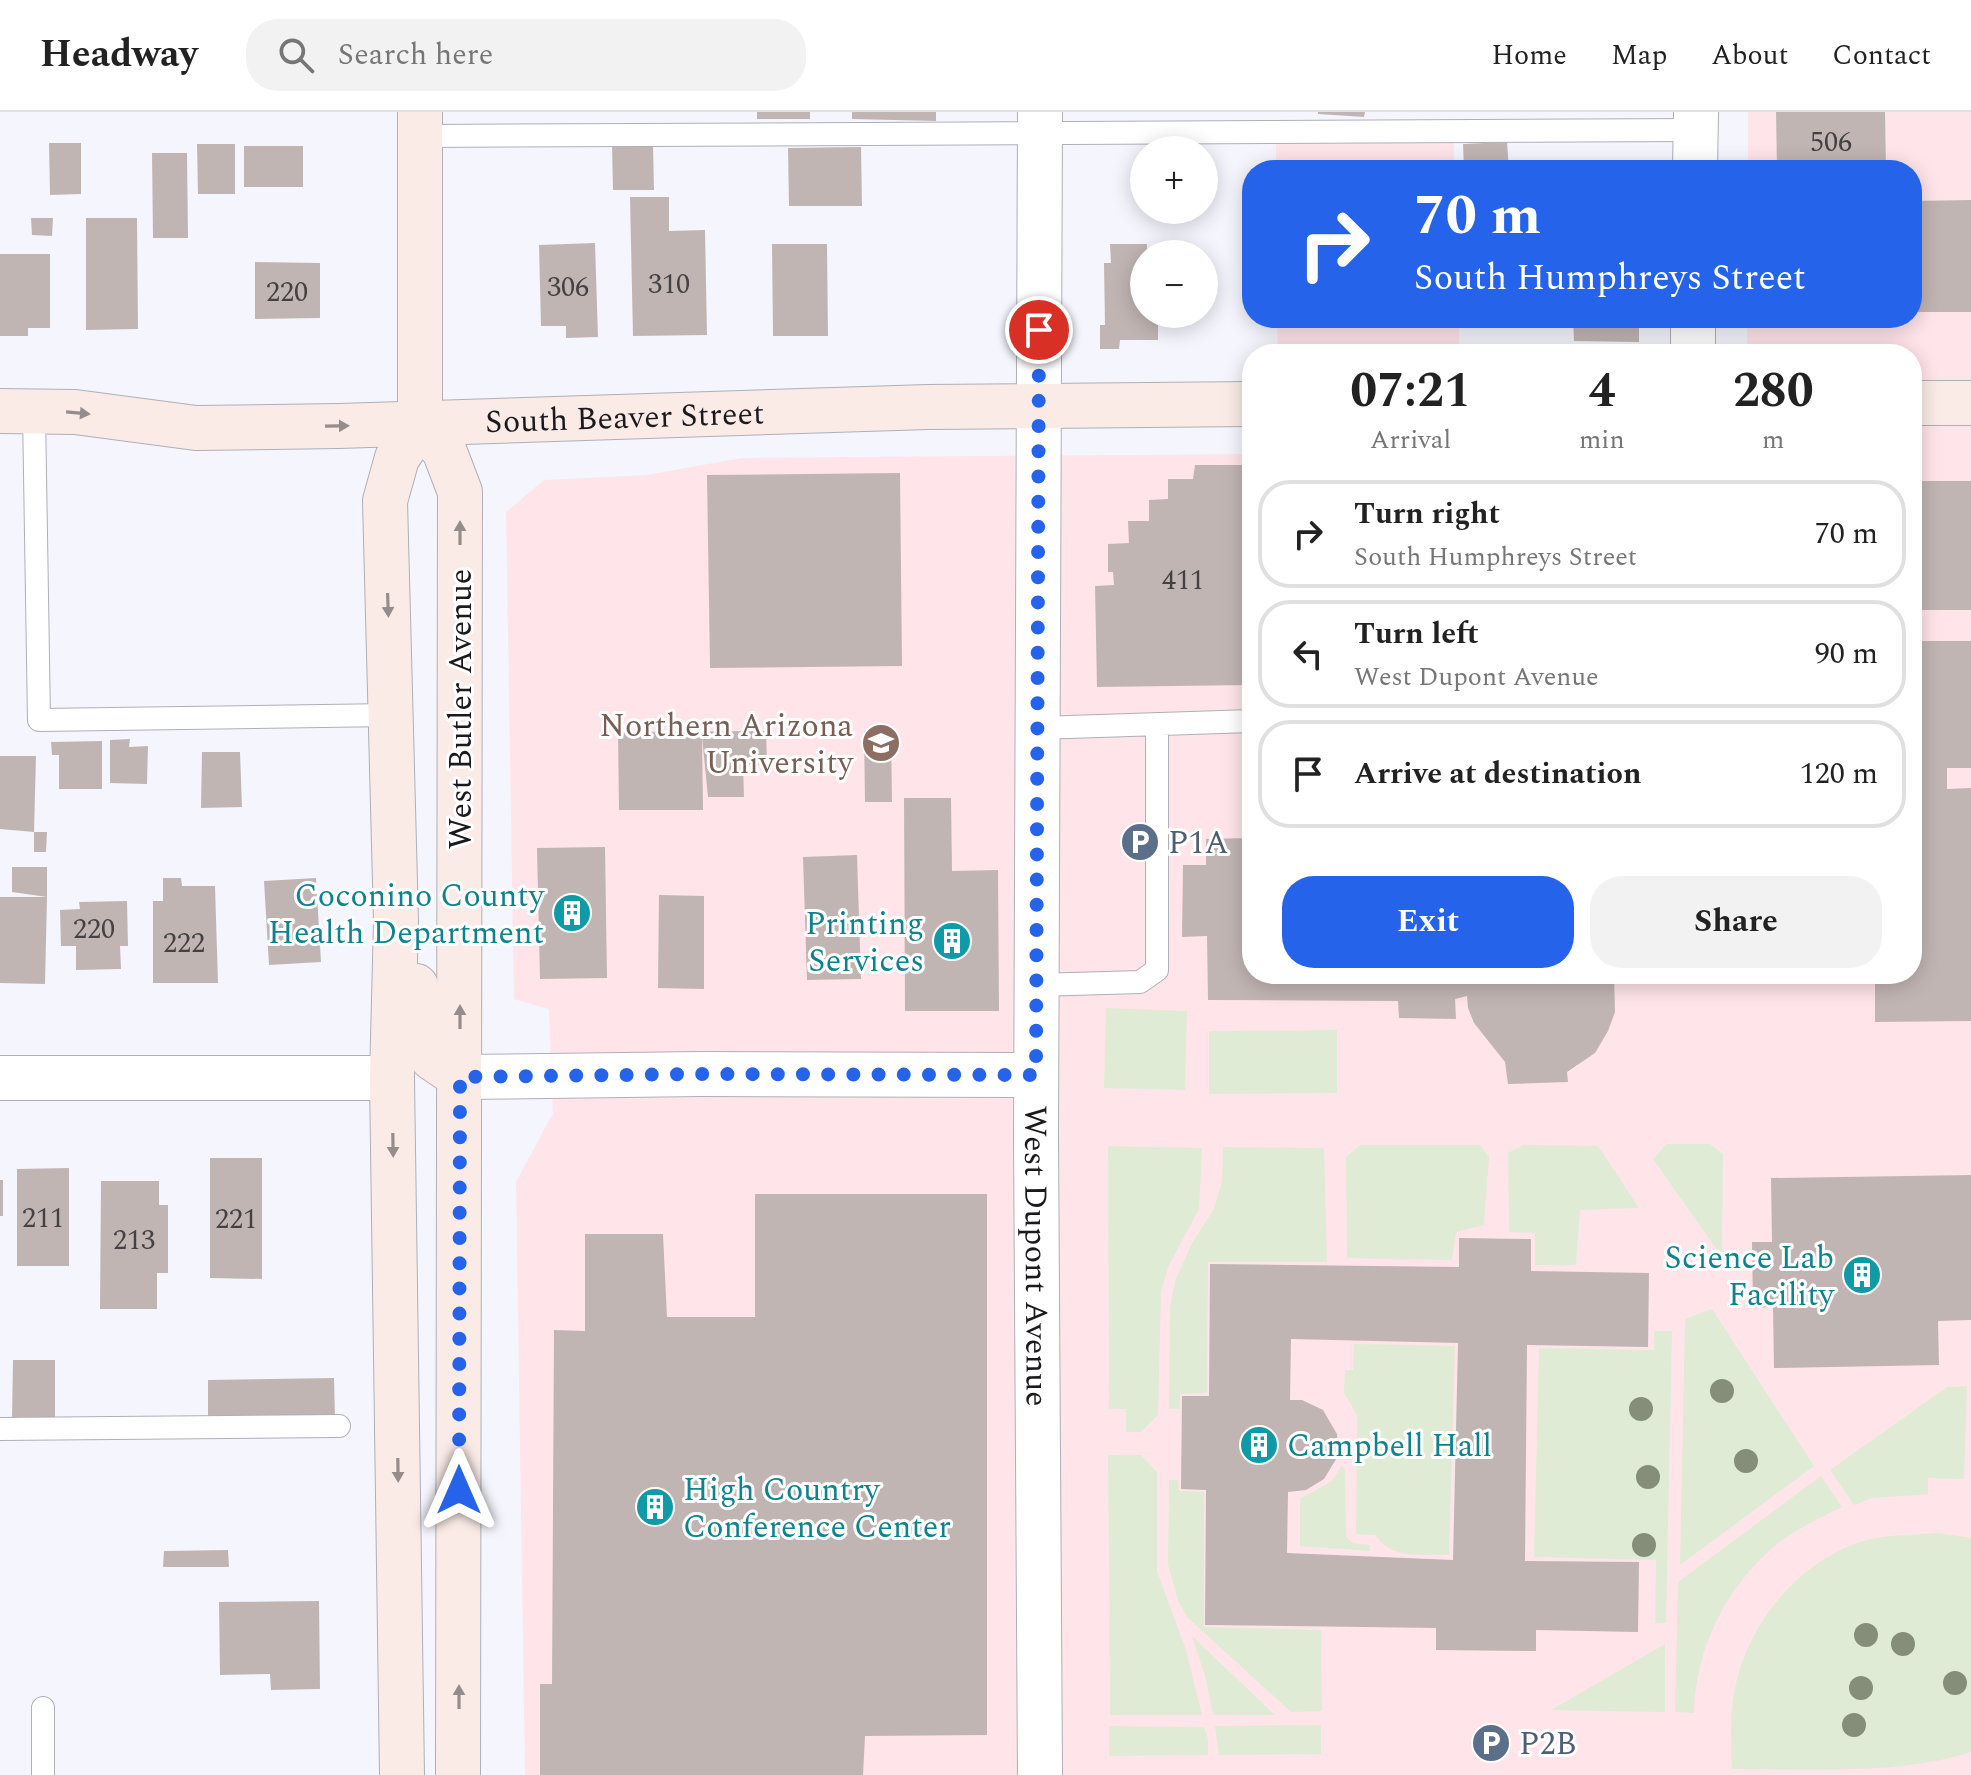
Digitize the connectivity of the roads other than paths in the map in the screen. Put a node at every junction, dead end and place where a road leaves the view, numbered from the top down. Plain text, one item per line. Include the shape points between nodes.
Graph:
1 (1040, 122) edge
2 (420, 124) edge
3 (1696, 137) edge
4 (1922, 403) edge
5 (1971, 403) edge
6 (1242, 404) edge
7 (1038, 405) junction
8 (17, 411) edge
9 (420, 424) junction
10 (391, 715) junction
11 (1242, 721) edge
12 (1157, 724) junction
13 (1038, 728) junction
14 (396, 921) junction
15 (1037, 985) junction
16 (1036, 1075) junction
17 (460, 1077) junction
18 (0, 1078) edge
19 (392, 1078) junction
20 (339, 1426) dead end
21 (0, 1429) edge
22 (43, 1708) dead end
23 (43, 1775) edge
24 (402, 1775) edge
25 (458, 1775) edge
26 (1040, 1775) edge

1 - 2 lane
1 - 3 lane
1 - 7 street, West Dupont Avenue
2 - 9 main road
4 - 5 main road
6 - 7 main road, South Beaver Street
7 - 9 main road, South Beaver Street
7 - 13 street, West Dupont Avenue
8 -> 9 main road, South Beaver Street via 75,412 196,428
8 - 10 lane via 39,720
9 -> 10 main road, West Butler Avenue via 397,458 385,501
17 -> 9 main road, West Butler Avenue via 460,492 444,450
10 - 14 main road, West Butler Avenue
11 - 12 lane
12 - 13 lane
12 - 15 lane via 1157,970 1140,982
13 - 15 street, West Dupont Avenue
14 - 17 main road via 413,943 420,1036 432,1058
14 - 19 main road, West Butler Avenue
15 - 16 street, West Dupont Avenue
16 - 17 street
16 - 26 street, West Dupont Avenue
25 -> 17 main road, West Butler Avenue
18 - 19 street
19 -> 24 main road, West Butler Avenue
20 - 21 lane
22 - 23 lane

